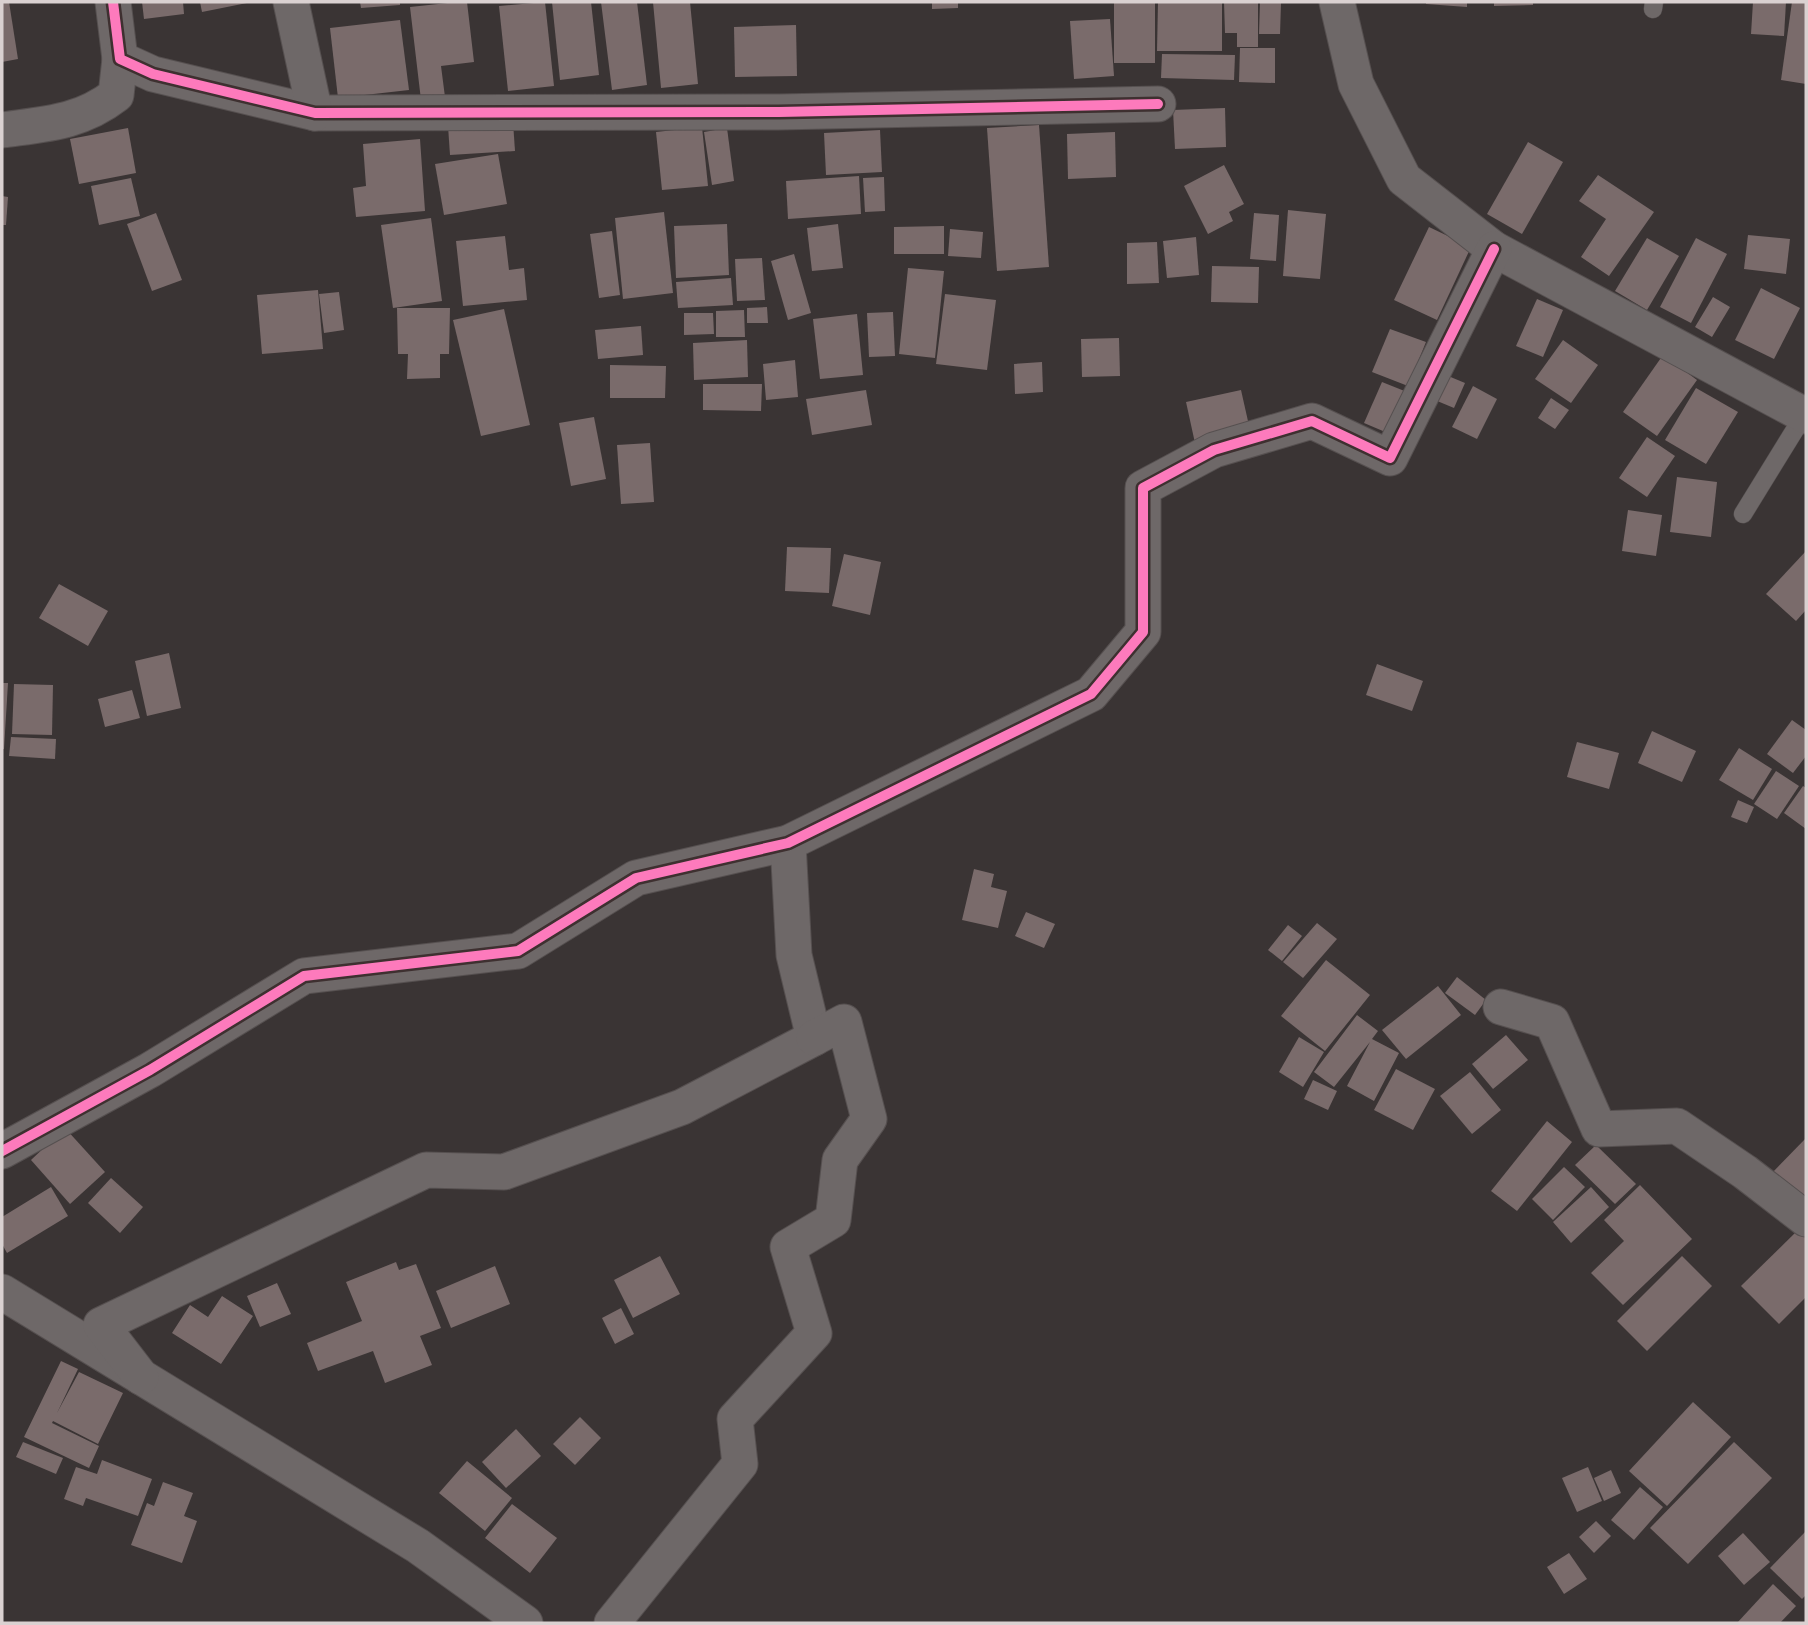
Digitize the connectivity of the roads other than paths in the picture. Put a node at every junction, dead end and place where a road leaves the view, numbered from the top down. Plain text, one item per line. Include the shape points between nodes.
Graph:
1 (113, 2) edge
2 (291, 2) edge
3 (1337, 2) edge
4 (120, 59) junction
5 (1158, 104) dead end
6 (315, 113) junction
7 (2, 130) edge
8 (1494, 248) junction
9 (1805, 416) edge
10 (1743, 514) dead end
11 (788, 843) junction
12 (1501, 1007) dead end
13 (814, 1038) junction
14 (2, 1151) edge
15 (1806, 1219) edge
16 (2, 1292) edge
17 (142, 1377) junction
18 (525, 1623) edge
19 (612, 1623) edge

1 - 4 street
2 - 6 street
3 - 8 street via 1356,84 1404,178
4 - 6 street via 165,77
4 - 7 street via 116,95 96,110 53,123
5 - 6 street via 765,112
8 - 9 street
8 - 11 street via 1390,458 1311,421 1214,450 1143,488 1143,632 1091,694
9 - 10 lane
11 - 13 street via 794,955
11 - 14 street via 636,877 518,951 304,976 150,1070
12 - 15 street via 1552,1022 1599,1129 1677,1126
13 - 17 street via 682,1107 504,1171 426,1170 101,1325
13 - 19 street via 844,1022 869,1119 840,1160 832,1220 788,1247 814,1333 735,1419 740,1464
16 - 17 street
17 - 18 street via 418,1546

